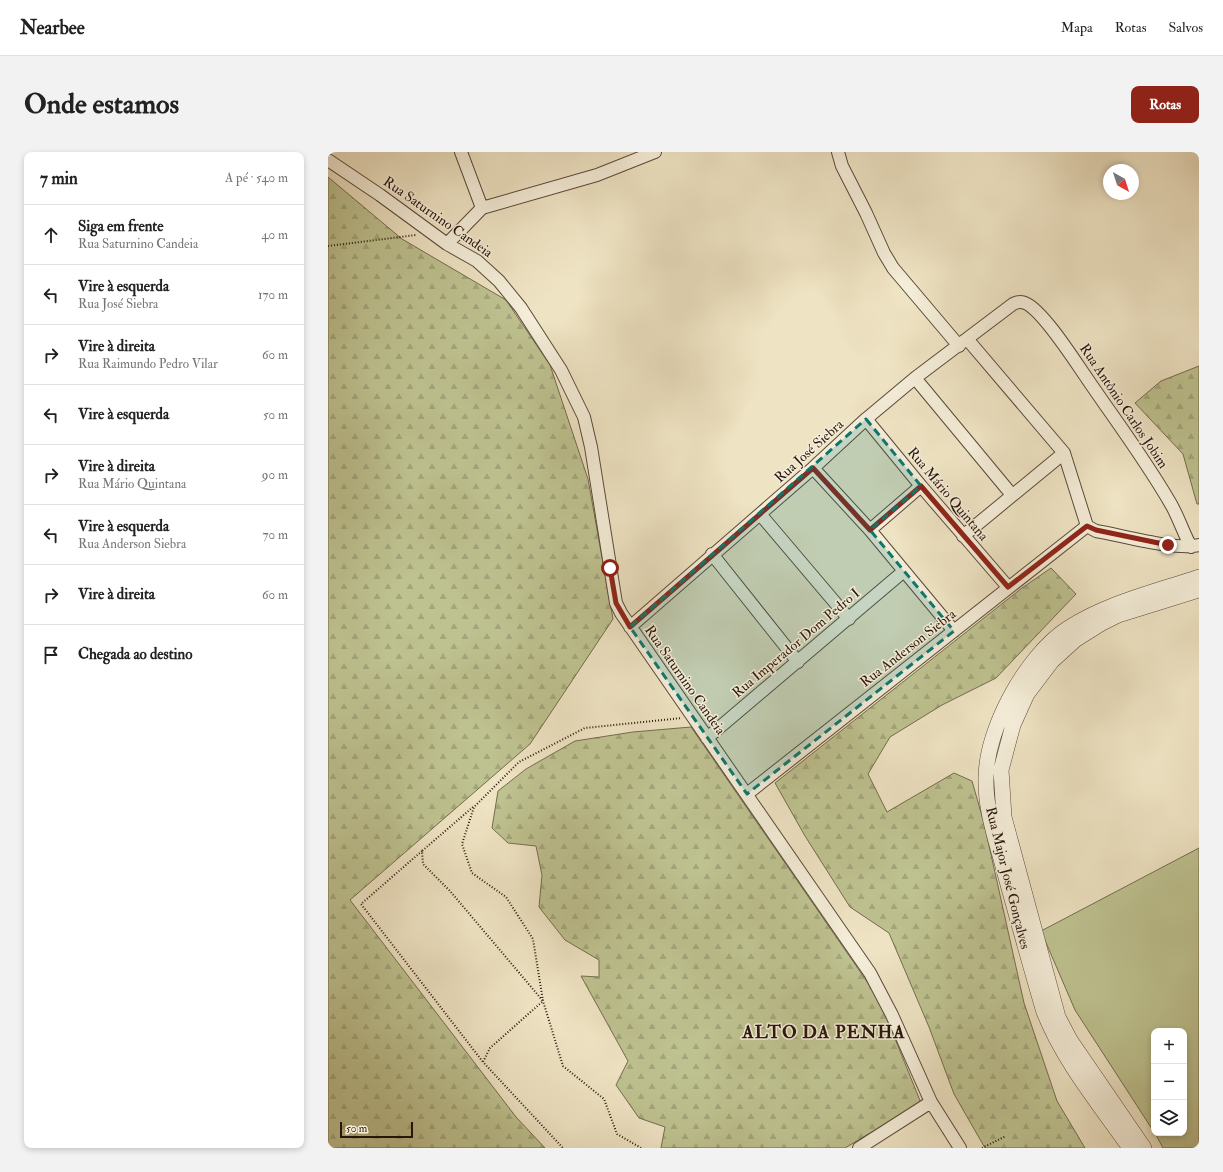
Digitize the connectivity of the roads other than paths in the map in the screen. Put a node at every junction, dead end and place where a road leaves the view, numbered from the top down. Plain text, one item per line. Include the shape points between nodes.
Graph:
1 (461, 152) edge
2 (655, 152) edge
3 (838, 152) edge
4 (330, 158) edge
5 (482, 208) junction
6 (448, 244) junction
7 (1013, 304) joint
8 (963, 343) junction
9 (915, 378) junction
10 (866, 419) junction
11 (1064, 453) junction
12 (813, 468) junction
13 (921, 486) junction
14 (1012, 496) junction
15 (760, 514) junction
16 (1087, 526) junction
17 (870, 530) junction
18 (963, 536) junction
19 (1195, 546) edge
20 (712, 554) junction
21 (904, 571) junction
22 (1199, 578) edge
23 (1008, 587) junction
24 (1199, 590) edge
25 (849, 619) junction
26 (630, 627) junction
27 (954, 631) junction
28 (798, 662) junction
29 (707, 738) junction
30 (747, 794) junction
31 (931, 1102) junction
32 (859, 1148) edge
33 (960, 1148) edge
34 (1130, 1148) edge
35 (1144, 1148) edge

1 - 5 street
2 - 5 street via 597,175
3 - 8 street via 842,166 893,268
4 - 6 street, Rua Saturnino Candeia
5 - 6 street
6 - 26 street, Rua Saturnino Candeia via 477,261 499,281 522,308 561,370 584,417 592,447 616,603
7 - 8 street, Rua José Siebra
7 - 19 street, Rua Antônio Carlos Jobim via 1025,303 1053,330 1162,489
8 - 9 street, Rua José Siebra
8 - 11 street
9 - 10 street, Rua José Siebra
9 - 14 street
10 - 12 street, Rua José Siebra
10 - 13 street, Rua Mário Quintana
11 - 14 street
11 - 16 street
12 - 15 street, Rua José Siebra
12 - 17 street
13 - 17 street
13 - 18 street, Rua Mário Quintana
14 - 18 street
15 - 20 street, Rua José Siebra
15 - 25 street
16 - 19 street via 1168,545
16 - 23 street, Rua Anderson Siebra
17 - 21 street
18 - 23 street, Rua Mário Quintana
20 - 26 street, Rua José Siebra
20 - 28 street
21 - 25 street, Rua Imperador Dom Pedro I
21 - 27 street
22 - 34 street, Rua Major José Gonçalves via 1113,606 1082,620 1053,639 1028,667 1011,694 994,738 986,768 991,823 1044,1012 1065,1056
23 - 27 street, Rua Anderson Siebra
24 - 35 street, Rua Major José Gonçalves via 1118,615 1088,631 1063,650 1039,678 1019,708 1001,770 1004,817 1058,1017 1070,1040
25 - 28 street, Rua Imperador Dom Pedro I
26 - 29 street, Rua Saturnino Candeia
27 - 30 street, Rua Anderson Siebra
28 - 29 street, Rua Imperador Dom Pedro I
29 - 30 street, Rua Saturnino Candeia
30 - 31 street, Rua Saturnino Candeia via 882,992
31 - 32 street
31 - 33 street, Rua Saturnino Candeia

